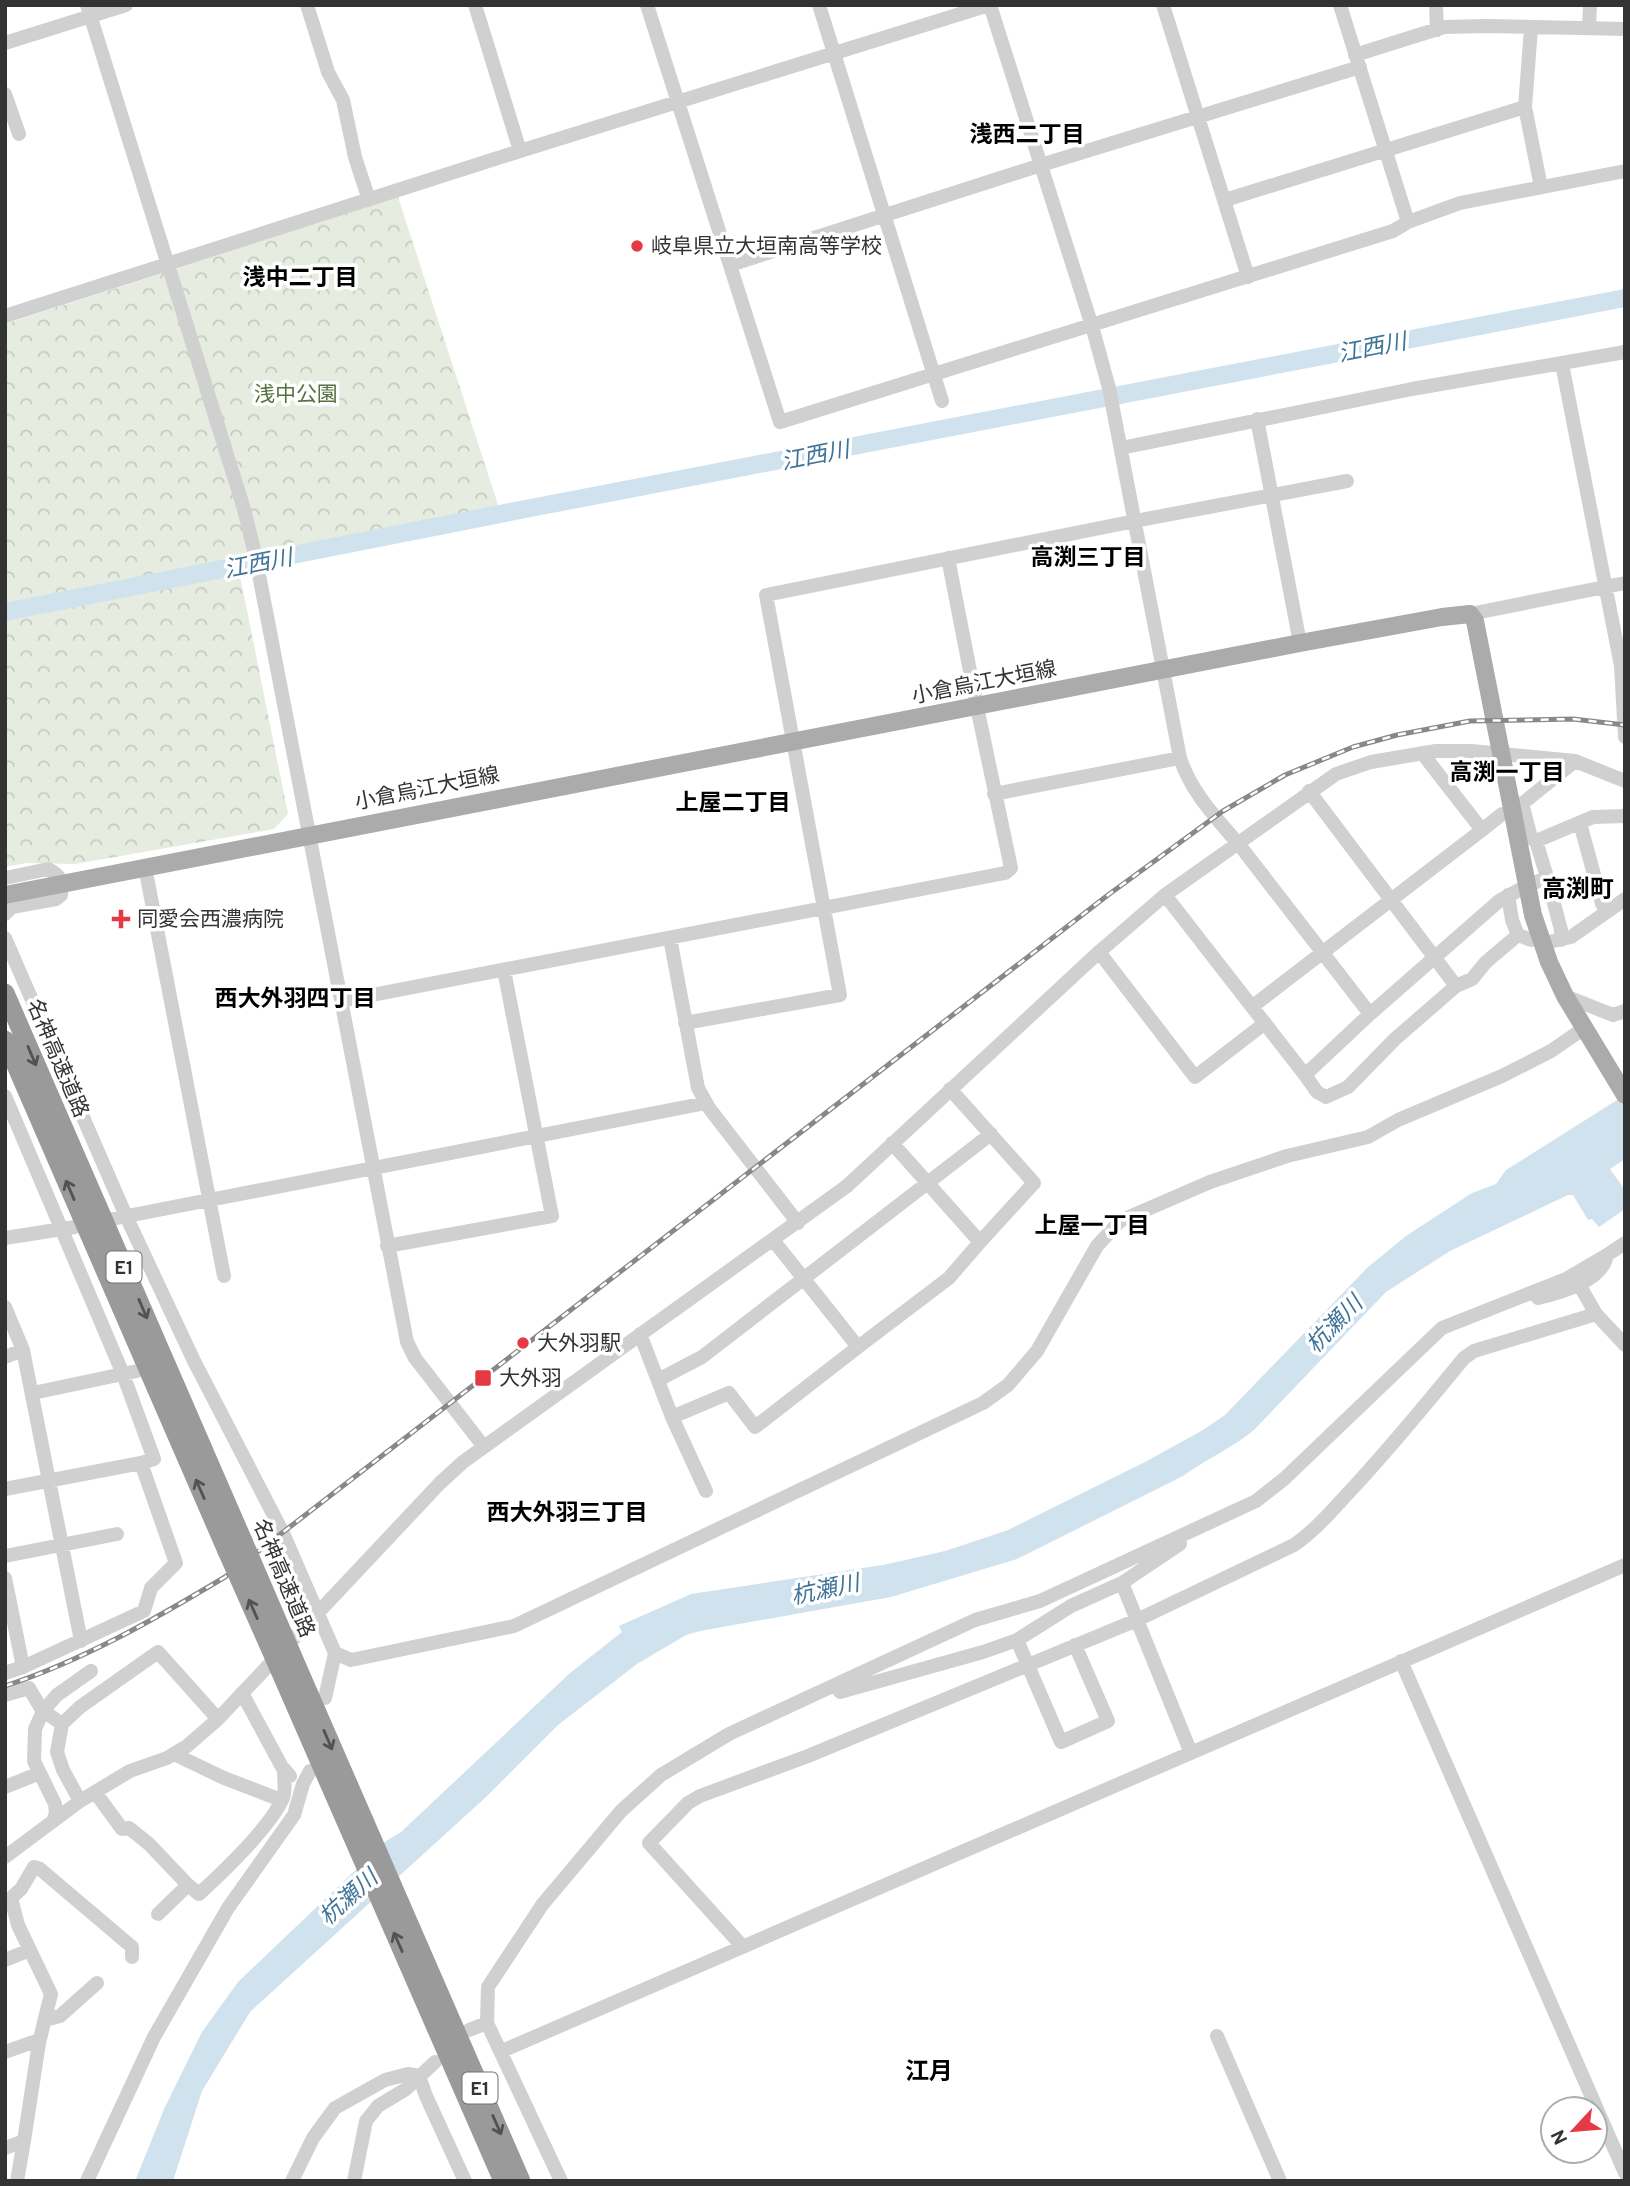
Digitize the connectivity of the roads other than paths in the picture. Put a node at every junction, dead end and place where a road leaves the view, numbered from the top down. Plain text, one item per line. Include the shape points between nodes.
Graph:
1 (126, 5) edge
2 (307, 5) edge
3 (475, 5) edge
4 (647, 5) edge
5 (819, 5) edge
6 (989, 5) edge
7 (1163, 5) edge
8 (1340, 5) edge
9 (1436, 5) edge
10 (1590, 5) edge
11 (88, 11) edge
12 (1589, 28) junction
13 (1531, 29) junction
14 (1625, 29) edge
15 (1437, 30) junction
16 (5, 43) edge
17 (834, 54) junction
18 (1357, 61) junction
19 (5, 94) edge
20 (678, 103) junction
21 (1525, 107) junction
22 (1197, 117) junction
23 (19, 134) dead end
24 (1385, 150) junction
25 (520, 151) junction
26 (1041, 165) junction
27 (1625, 171) edge
28 (1541, 187) junction
29 (369, 200) junction
30 (1225, 200) junction
31 (884, 215) junction
32 (1408, 222) junction
33 (167, 264) junction
34 (730, 265) junction
35 (1248, 277) junction
36 (5, 316) edge
37 (1092, 326) junction
38 (1625, 352) edge
39 (1562, 364) junction
40 (934, 376) junction
41 (943, 401) dead end
42 (1257, 419) junction
43 (1121, 444) junction
44 (1347, 481) dead end
45 (1271, 496) junction
46 (1135, 521) junction
47 (948, 558) junction
48 (1625, 583) edge
49 (1607, 586) junction
50 (1470, 614) junction
51 (1300, 643) junction
52 (1164, 670) junction
53 (976, 707) junction
54 (1625, 737) edge
55 (793, 742) junction
56 (1500, 752) junction
57 (1422, 753) junction
58 (1180, 758) junction
59 (1575, 761) junction
60 (1625, 781) edge
61 (1309, 792) junction
62 (994, 793) junction
63 (1517, 807) junction
64 (1625, 816) edge
65 (1580, 822) junction
66 (1482, 830) junction
67 (309, 834) junction
68 (1536, 841) junction
69 (1238, 844) junction
70 (145, 867) junction
71 (5, 878) edge
72 (63, 883) junction
73 (5, 895) edge
74 (1166, 895) junction
75 (1625, 899) edge
76 (1392, 900) junction
77 (825, 908) junction
78 (1608, 911) junction
79 (5, 914) edge
80 (5, 938) edge
81 (670, 938) junction
82 (1099, 952) junction
83 (1323, 954) junction
84 (1436, 957) junction
85 (504, 970) junction
86 (1456, 986) junction
87 (5, 993) edge
88 (1565, 996) junction
89 (341, 1001) junction
90 (1253, 1006) junction
91 (1625, 1011) edge
92 (1370, 1014) junction
93 (685, 1023) junction
94 (1265, 1023) junction
95 (1587, 1034) junction
96 (5, 1040) edge
97 (1305, 1075) junction
98 (950, 1089) junction
99 (1625, 1095) edge
100 (5, 1096) edge
101 (706, 1103) junction
102 (991, 1134) junction
103 (536, 1138) junction
104 (892, 1143) junction
105 (372, 1168) junction
106 (927, 1182) junction
107 (208, 1200) junction
108 (119, 1217) junction
109 (798, 1223) junction
110 (69, 1228) junction
111 (5, 1238) edge
112 (773, 1240) junction
113 (980, 1242) junction
114 (1625, 1243) edge
115 (387, 1246) junction
116 (1607, 1255) junction
117 (224, 1276) dead end
118 (803, 1278) junction
119 (1580, 1286) junction
120 (1527, 1295) junction
121 (5, 1307) edge
122 (1597, 1314) junction
123 (640, 1335) junction
124 (1625, 1345) edge
125 (858, 1347) junction
126 (23, 1350) junction
127 (5, 1357) edge
128 (194, 1361) junction
129 (177, 1364) dead end
130 (130, 1372) junction
131 (658, 1380) junction
132 (33, 1394) junction
133 (672, 1417) junction
134 (484, 1447) junction
135 (141, 1464) junction
136 (50, 1480) junction
137 (5, 1489) edge
138 (706, 1490) dead end
139 (1201, 1525) junction
140 (117, 1534) dead end
141 (62, 1545) junction
142 (235, 1546) junction
143 (5, 1556) edge
144 (1625, 1565) edge
145 (5, 1578) edge
146 (1122, 1583) junction
147 (317, 1612) junction
148 (1138, 1619) junction
149 (1017, 1640) junction
150 (81, 1641) junction
151 (1075, 1646) junction
152 (335, 1653) junction
153 (1401, 1661) junction
154 (1028, 1665) junction
155 (23, 1668) junction
156 (91, 1671) dead end
157 (5, 1674) edge
158 (242, 1693) junction
159 (818, 1694) junction
160 (5, 1695) edge
161 (325, 1698) dead end
162 (43, 1711) junction
163 (218, 1719) junction
164 (62, 1724) junction
165 (1191, 1753) junction
166 (174, 1754) junction
167 (284, 1770) junction
168 (310, 1771) dead end
169 (40, 1773) junction
170 (303, 1784) junction
171 (5, 1787) edge
172 (95, 1792) junction
173 (281, 1800) junction
174 (75, 1805) junction
175 (53, 1821) junction
176 (10, 1850) edge
177 (34, 1867) junction
178 (188, 1885) junction
179 (158, 1914) dead end
180 (743, 1947) junction
181 (30, 1950) junction
182 (132, 1957) dead end
183 (5, 1960) edge
184 (97, 1983) dead end
185 (432, 2000) junction
186 (45, 2020) junction
187 (487, 2023) junction
188 (469, 2030) dead end
189 (1217, 2036) dead end
190 (39, 2043) junction
191 (502, 2051) junction
192 (5, 2052) edge
193 (435, 2062) dead end
194 (419, 2076) junction
195 (24, 2141) junction
196 (5, 2148) edge
197 (1625, 2173) edge
198 (17, 2181) edge
199 (87, 2181) edge
200 (292, 2181) edge
201 (354, 2181) edge
202 (465, 2181) edge
203 (503, 2181) edge
204 (521, 2181) edge
205 (561, 2181) edge
206 (1280, 2181) edge

1 - 11 street
2 - 29 street via 328,72 343,100
3 - 25 street
4 - 20 street
5 - 17 street
6 - 17 street
6 - 26 street
7 - 22 street
8 - 18 street
9 - 15 street
10 - 12 street
11 - 16 street
11 - 33 street
12 - 13 street
12 - 14 street
13 - 15 street
13 - 21 street
15 - 18 street
17 - 20 street
17 - 31 street
18 - 22 street
18 - 24 street
19 - 23 street
20 - 25 street
20 - 34 street
21 - 24 street
21 - 28 street
22 - 26 street
22 - 30 street
24 - 30 street
24 - 32 street
25 - 29 street
26 - 31 street
26 - 37 street
27 - 28 street
28 - 32 street via 1460,203
29 - 33 street
30 - 35 street
31 - 34 street
31 - 40 street
32 - 35 street via 1393,231
33 - 36 street
33 - 67 street via 244,509
34 - 40 street via 780,422
35 - 37 street
37 - 40 street
37 - 43 street
38 - 39 street
39 - 42 street
39 - 49 street
40 - 41 street
42 - 43 street
42 - 45 street
43 - 46 street
44 - 45 street
45 - 46 street
45 - 51 street
46 - 47 street
46 - 52 street
47 - 53 street
47 - 55 street via 766,595
48 - 49 street
49 - 50 street
49 - 54 street via 1621,666
50 - 51 main road, 小倉烏江大垣線
50 - 56 main road
51 - 52 main road, 小倉烏江大垣線
52 - 53 main road, 小倉烏江大垣線
52 - 58 street
53 - 55 main road, 小倉烏江大垣線
53 - 62 street
55 - 67 main road, 小倉烏江大垣線
55 - 77 street
56 - 57 street
56 - 59 street
56 - 63 main road
57 - 61 street via 1371,761 1336,774
57 - 66 street
58 - 62 street
58 - 69 street via 1192,786
59 - 60 street
59 - 63 street
61 - 69 street
61 - 76 street
62 - 77 street via 1011,868 1005,873
63 - 66 street
63 - 68 street
63 - 88 main road via 1533,915
64 - 65 street
65 - 68 street
65 - 78 street via 1602,904
66 - 76 street
67 - 70 main road, 小倉烏江大垣線
67 - 89 street
68 - 78 street via 1541,880 1562,930 1555,941 1571,937
69 - 74 street
69 - 83 street
70 - 72 main road, 小倉烏江大垣線
70 - 107 street
71 - 72 street via 48,869
72 - 73 main road, 小倉烏江大垣線
72 - 79 street via 56,899 12,907
74 - 82 street
74 - 90 street
75 - 78 street
76 - 83 street
76 - 84 street
77 - 81 street
77 - 93 street via 841,995
80 - 108 street
81 - 85 street
81 - 93 street
82 - 94 street via 1195,1077
82 - 98 street
83 - 90 street
83 - 92 street
84 - 86 street
84 - 86 street via 1514,892 1512,920 1525,937 1486,962 1472,979
84 - 92 street
85 - 89 street
85 - 103 street
86 - 97 street via 1349,1087 1326,1097
87 -> 142 highway, 名神高速道路 / E1
88 - 91 street via 1613,1015
88 - 95 main road
89 - 105 street
90 - 94 street
92 - 97 street
93 - 101 street via 698,1088
94 - 97 street
95 - 99 main road
95 - 152 street via 1368,1137 1287,1156 1210,1182 1120,1222 1097,1246 1038,1351 1008,1385 983,1403 514,1626 351,1660
142 -> 96 highway, 名神高速道路 / E1
98 - 102 street
98 - 104 street
100 - 110 street
101 - 103 street
101 - 109 street
102 - 106 street
102 - 113 street via 1034,1183
103 - 105 street
103 - 115 street via 552,1216
104 - 106 street
104 - 109 street via 847,1186
105 - 107 street
105 - 115 street
106 - 113 street
106 - 118 street
107 - 108 street
107 - 117 street
108 - 128 street
109 - 112 street
110 - 111 street
110 - 130 street
112 - 118 street
112 - 123 street
113 - 125 street via 949,1278
114 - 116 street
115 - 134 street via 407,1342
116 - 119 street via 1606,1262
116 - 120 street
118 - 125 street
118 - 131 street via 702,1357
119 - 120 street via 1537,1299
119 - 122 street
120 - 139 street via 1442,1328 1284,1479 1256,1501
121 - 126 street
122 - 124 street
122 - 148 street via 1474,1351 1305,1538
123 - 131 street
123 - 134 street
125 - 133 street via 755,1427 729,1392
126 - 127 street
126 - 132 street
128 - 129 street
128 - 147 street via 275,1518
130 - 132 street
130 - 135 street via 154,1459
131 - 133 street
132 - 136 street
133 - 138 street
134 - 147 street via 440,1483
135 - 136 street
135 - 150 street via 176,1563 151,1588 144,1612
136 - 137 street
136 - 141 street
139 - 146 street via 1192,1536
139 - 159 street via 1040,1601 975,1619
140 - 141 street
141 - 143 street
141 - 150 street
142 - 185 highway, 名神高速道路 / E1, bridge
144 - 153 street
145 - 155 street
146 - 148 street
146 - 149 street via 1071,1606
147 - 152 street
147 - 158 street
148 - 151 street
148 - 165 street
149 - 154 street
149 - 159 street via 897,1677
150 - 155 street
151 - 154 street
151 - 154 street via 1108,1721 1061,1742
152 - 161 street
153 - 165 street
153 - 197 street
154 - 180 street via 688,1803 649,1843
155 - 157 street
156 - 162 street
158 - 163 street
158 - 167 street
159 - 187 street via 683,1760 621,1811 542,1905 488,1987
160 - 162 street via 29,1688
162 - 164 street
162 - 169 street via 35,1730 34,1761
163 - 164 street via 158,1652
163 - 166 street
164 - 174 street via 57,1752
165 - 180 street
166 - 172 street via 130,1771
166 - 173 street
167 - 170 street
167 - 173 street
168 - 170 street
169 - 171 street
169 - 175 street via 55,1804
170 - 199 street via 294,1815 229,1908 154,2037
172 - 174 street
172 - 178 street via 122,1829 129,1828 149,1844
173 - 178 street via 224,1871 198,1894
174 - 175 street
175 - 176 street
176 - 177 street
177 - 181 street via 11,1898
177 - 182 street via 132,1947
178 - 179 street
180 - 191 street
181 - 183 street
181 - 186 street via 51,1994
184 - 186 street via 60,2016
185 - 203 highway, 名神高速道路 / E1
185 -> 204 highway, 名神高速道路 / E1
186 - 190 street
187 - 188 street
187 - 191 street
189 - 206 street
190 - 192 street
190 - 195 street
191 - 205 street
193 - 194 street
194 - 200 street via 385,2080 335,2108 313,2138
194 - 201 street via 407,2089 377,2106 366,2121
194 - 202 street
195 - 196 street
195 - 198 street

